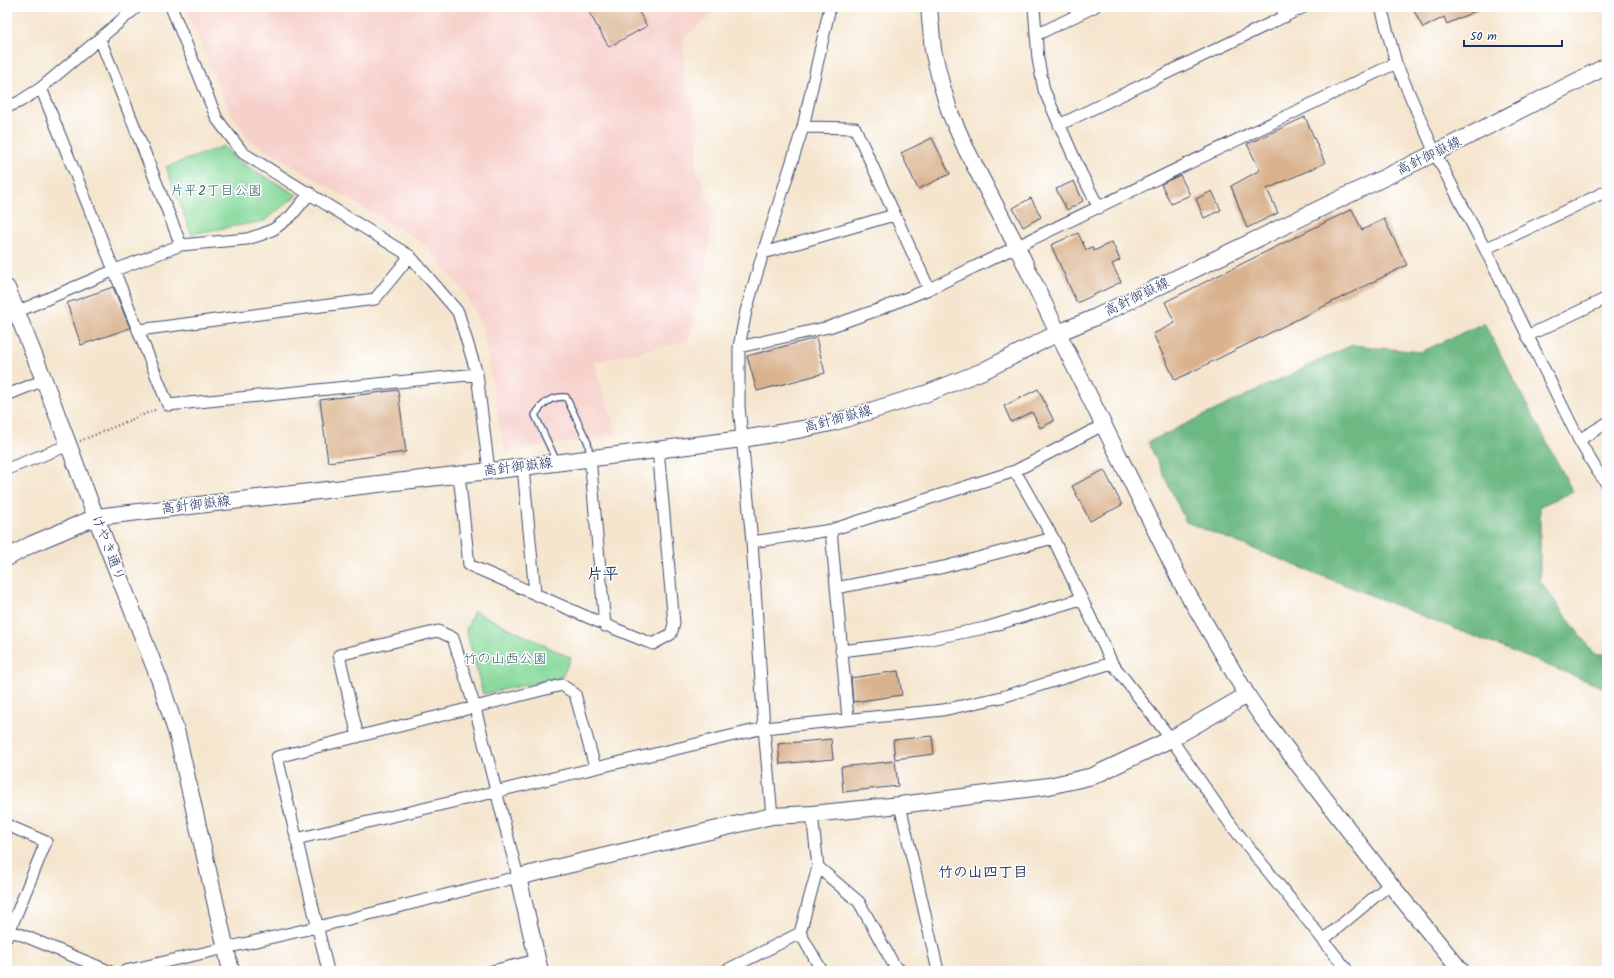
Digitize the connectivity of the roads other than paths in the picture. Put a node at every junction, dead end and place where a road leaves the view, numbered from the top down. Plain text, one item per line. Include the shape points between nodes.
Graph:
1 (138, 7) edge
2 (171, 7) edge
3 (830, 7) edge
4 (929, 7) edge
5 (1034, 7) edge
6 (1094, 7) edge
7 (1304, 7) edge
8 (1381, 7) edge
9 (1283, 12) edge
10 (1036, 35) junction
11 (100, 39) junction
12 (1396, 63) junction
13 (1607, 66) edge
14 (41, 88) junction
15 (7, 107) edge
16 (1059, 125) junction
17 (804, 127) junction
18 (1436, 153) junction
19 (1607, 191) edge
20 (310, 193) junction
21 (1099, 208) junction
22 (894, 215) junction
23 (182, 245) junction
24 (1017, 247) junction
25 (1485, 250) junction
26 (763, 253) junction
27 (410, 256) junction
28 (115, 270) junction
29 (7, 288) edge
30 (929, 289) junction
31 (1607, 298) edge
32 (12, 314) edge
33 (139, 330) junction
34 (1058, 333) junction
35 (1527, 336) junction
36 (738, 347) junction
37 (477, 374) junction
38 (44, 380) junction
39 (7, 395) edge
40 (1607, 423) edge
41 (1103, 425) junction
42 (742, 439) junction
43 (1579, 440) junction
44 (69, 445) junction
45 (658, 449) junction
46 (590, 457) junction
47 (556, 462) junction
48 (523, 467) junction
49 (7, 469) edge
50 (1015, 470) junction
51 (489, 471) junction
52 (458, 475) junction
53 (1607, 484) edge
54 (96, 517) junction
55 (831, 530) junction
56 (1053, 538) junction
57 (752, 542) junction
58 (7, 558) edge
59 (836, 588) junction
60 (535, 593) junction
61 (1081, 599) junction
62 (605, 626) junction
63 (842, 652) junction
64 (1112, 663) junction
65 (1247, 695) junction
66 (475, 708) junction
67 (848, 719) junction
68 (764, 728) junction
69 (358, 737) junction
70 (1171, 739) junction
71 (595, 767) junction
72 (496, 791) junction
73 (900, 805) junction
74 (812, 814) junction
75 (772, 816) junction
76 (7, 825) edge
77 (296, 839) junction
78 (818, 867) junction
79 (518, 877) junction
80 (1390, 884) junction
81 (317, 927) junction
82 (800, 933) junction
83 (9, 934) edge
84 (1323, 940) junction
85 (226, 948) junction
86 (539, 965) edge
87 (109, 971) edge
88 (125, 971) edge
89 (231, 971) edge
90 (328, 971) edge
91 (492, 971) edge
92 (725, 971) edge
93 (822, 971) edge
94 (902, 971) edge
95 (938, 971) edge
96 (1348, 971) edge
97 (1461, 971) edge

1 - 11 street
2 - 20 street via 217,119 243,154
3 - 17 street
4 - 24 street via 933,50 950,113 966,150
5 - 10 street
6 - 10 street
7 - 9 street
8 - 12 street
9 - 16 street
10 - 16 street via 1044,90
11 - 14 street
11 - 23 street
12 - 18 street
12 - 21 street
13 - 18 street, 高針御嶽線
14 - 15 street
14 - 28 street
16 - 21 street
17 - 22 street via 855,128
17 - 26 street
18 - 25 street
18 - 34 street, 高針御嶽線
19 - 25 street
20 - 23 street via 291,216 274,229 262,234 247,240
20 - 27 street
21 - 24 street
22 - 26 street
22 - 30 street
23 - 28 street
24 - 30 street
24 - 34 street
25 - 35 street
26 - 36 street
27 - 33 street via 375,299
27 - 37 street via 458,312
28 - 32 street
28 - 33 street
29 - 32 street, けやき通り
30 - 36 street via 880,310 829,327
31 - 35 street
32 - 38 street, けやき通り
33 - 37 street via 168,405
34 - 41 street
34 - 42 street, 高針御嶽線 via 983,371 925,394 835,422
35 - 43 street
36 - 42 street via 738,406
37 - 51 street
38 - 39 street
38 - 44 street, けやき通り
40 - 43 street
41 - 50 street
41 - 65 street via 1182,584
42 - 45 street, 高針御嶽線
42 - 57 street
43 - 53 street
44 - 49 street
44 - 54 street, けやき通り
45 - 46 street, 高針御嶽線
45 - 62 street via 674,624 671,634 653,644
46 - 47 street, 高針御嶽線
46 - 47 lane via 588,443 566,397 559,396 542,404 535,415
46 - 62 street
47 - 48 street, 高針御嶽線
48 - 51 street, 高針御嶽線
48 - 60 street
50 - 55 street
50 - 56 street
51 - 52 street, 高針御嶽線
52 - 54 street, 高針御嶽線
52 - 60 street via 468,566
54 - 58 street, 高針御嶽線 via 32,544
54 - 85 street, けやき通り via 160,681 177,734
55 - 57 street
55 - 59 street
56 - 59 street via 944,568
56 - 61 street
57 - 68 street
59 - 63 street
60 - 62 street
61 - 63 street via 977,629 915,642
61 - 64 street
63 - 67 street
64 - 67 street via 1002,697 943,710
64 - 70 street
65 - 70 street
65 - 80 street
66 - 69 street
66 - 69 street via 453,638 438,630 339,655
66 - 71 street via 562,685 575,694
66 - 72 street
67 - 68 street
68 - 71 street
68 - 75 street
69 - 77 street via 277,757
70 - 73 street via 1093,776 1049,786
70 - 84 street via 1231,825
71 - 72 street
72 - 77 street
72 - 79 street
73 - 74 street
73 - 95 street
74 - 75 street
74 - 78 street
75 - 79 street
76 - 83 street via 46,842
77 - 81 street
78 - 82 street
78 - 94 street via 859,902 895,967
79 - 81 street
79 - 86 street
80 - 84 street
80 - 97 street
81 - 85 street
81 - 90 street
82 - 92 street
82 - 93 street
83 - 87 street
84 - 96 street
85 - 88 street
85 - 89 street, けやき通り
86 - 91 street

